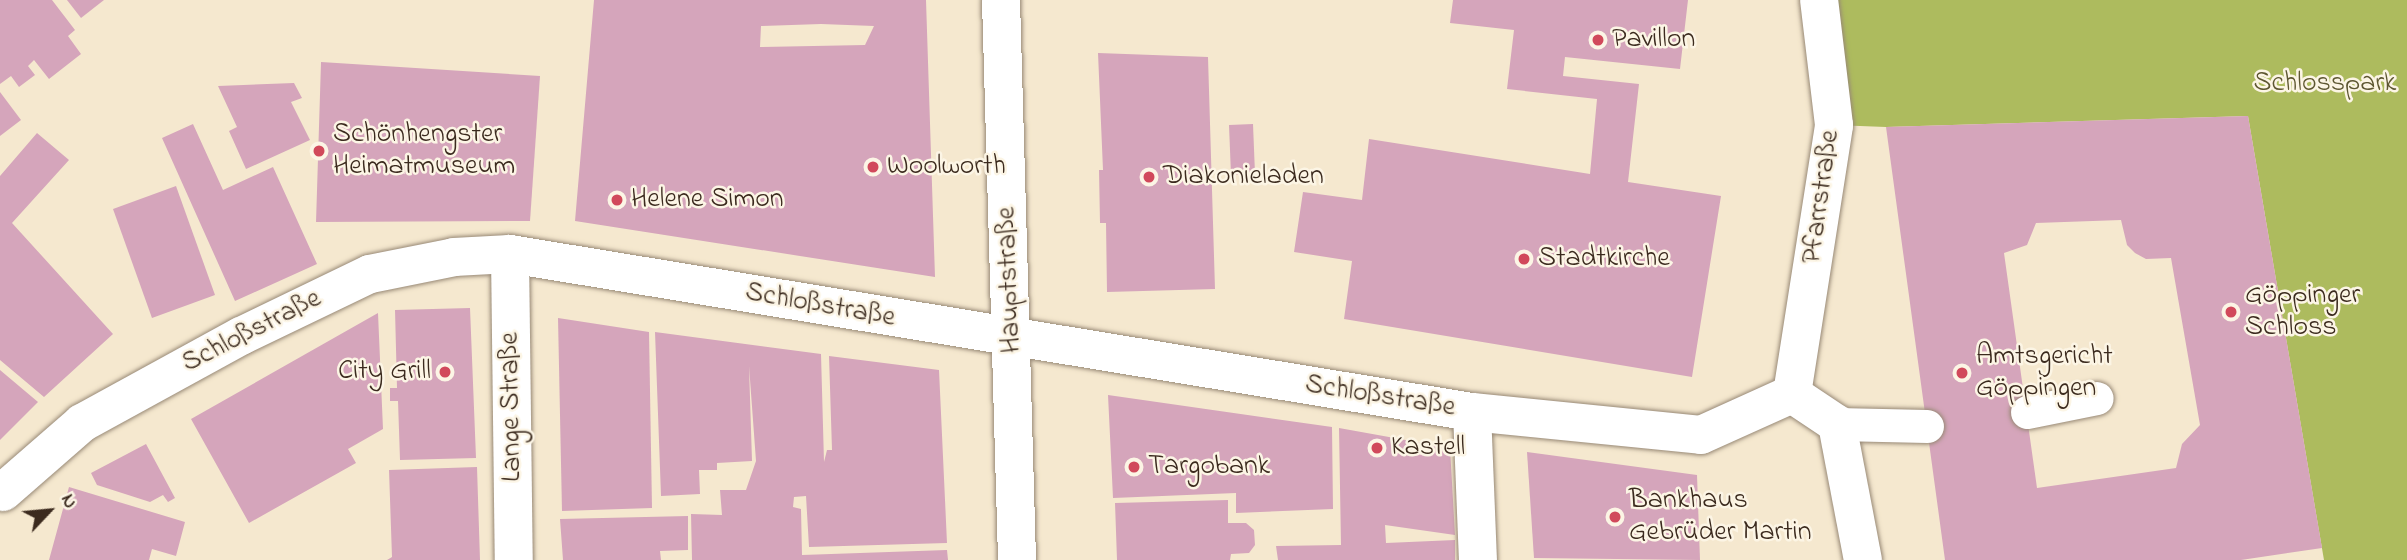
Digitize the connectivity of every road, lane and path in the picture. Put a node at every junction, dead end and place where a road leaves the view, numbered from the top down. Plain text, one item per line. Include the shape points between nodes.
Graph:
1 (1001, 0) edge
2 (1819, 0) edge
3 (510, 254) junction
4 (1012, 339) junction
5 (1792, 394) junction
6 (2097, 398) dead end
7 (1472, 412) junction
8 (2027, 412) dead end
9 (1837, 424) junction
10 (1927, 426) dead end
11 (1, 495) edge
12 (514, 560) edge
13 (1017, 560) edge
14 (1478, 560) edge
15 (1863, 560) edge

1 - 4 street, Hauptstraße
2 - 5 street, Pfarrstraße via 1834,125
3 - 4 street, Schloßstraße
3 - 11 street, Schloßstraße via 454,257 370,274 241,336 82,423
3 - 12 street, Lange Straße
4 - 7 street, Schloßstraße
4 - 13 street, Hauptstraße
5 - 7 street, Schloßstraße via 1701,435
5 - 9 street
6 - 8 lane
7 - 14 street
9 - 10 lane
9 - 15 street

